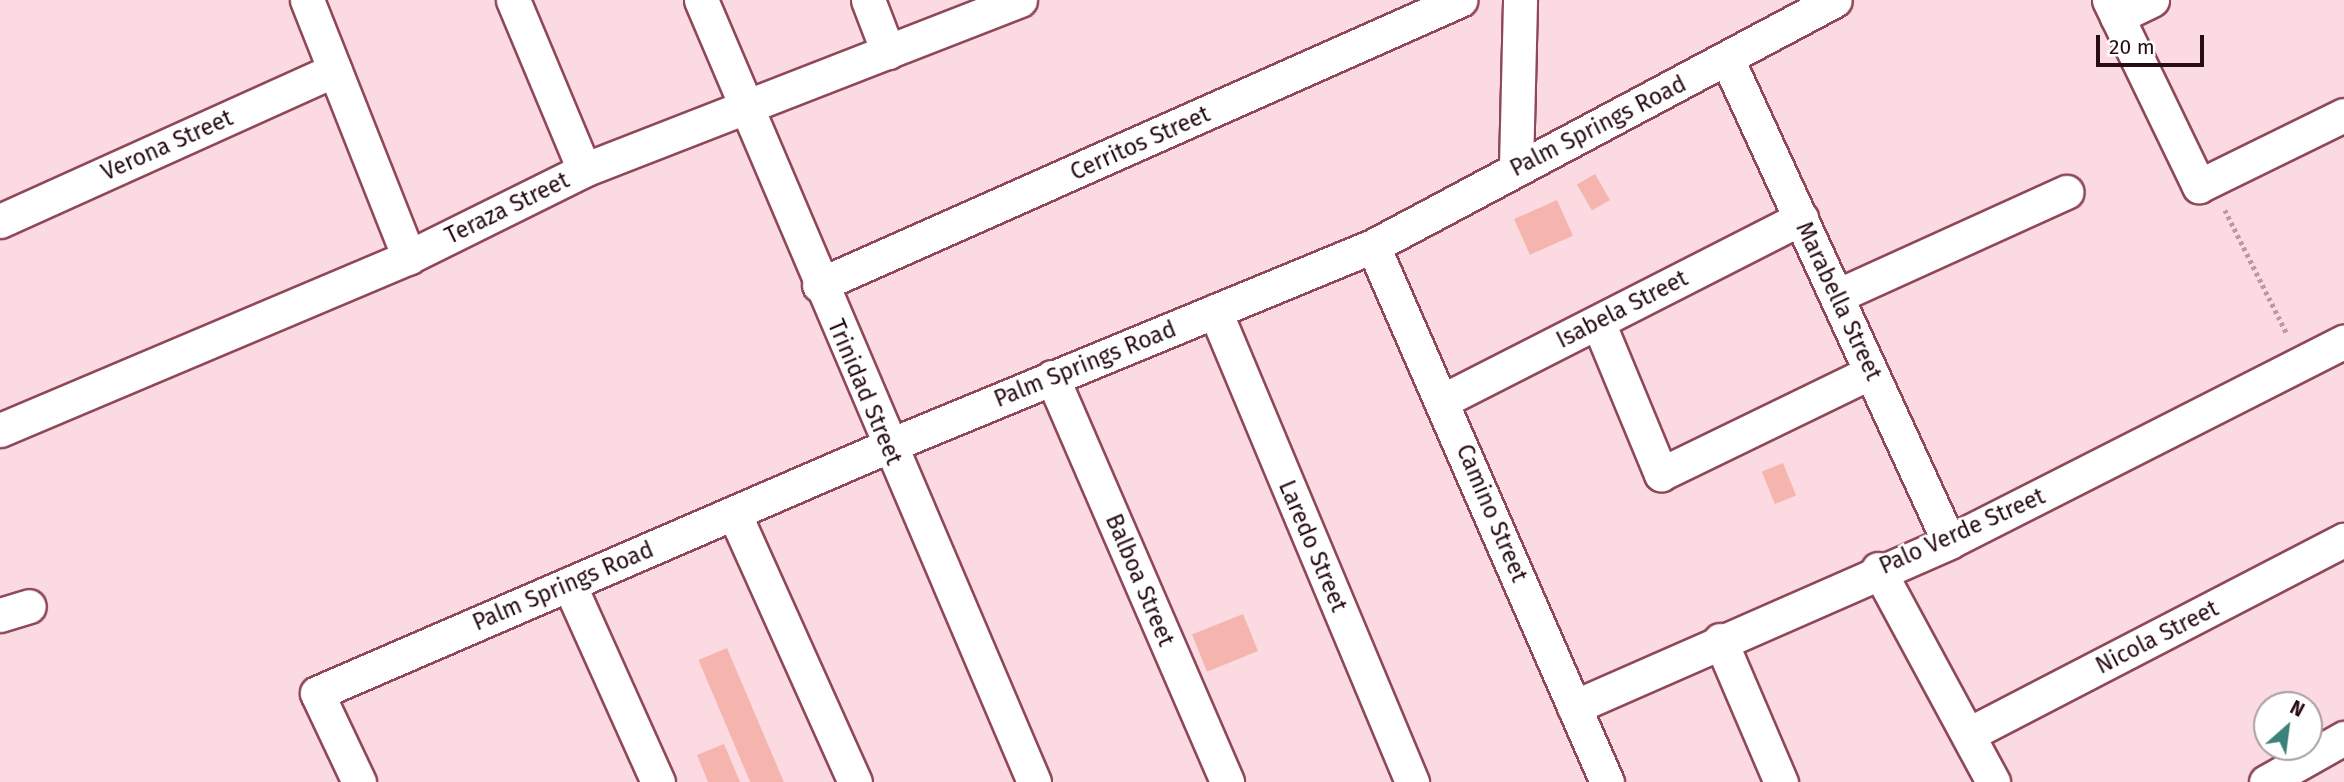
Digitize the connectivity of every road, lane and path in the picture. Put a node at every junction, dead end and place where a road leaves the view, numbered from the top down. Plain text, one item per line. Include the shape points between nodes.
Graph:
1 (307, 0) edge
2 (513, 0) edge
3 (701, 0) edge
4 (868, 0) edge
5 (1020, 0) edge
6 (1460, 0) edge
7 (1520, 0) edge
8 (1835, 0) edge
9 (2152, 0) edge
10 (2113, 9) edge
11 (888, 52) junction
12 (1728, 61) junction
13 (334, 70) junction
14 (744, 110) junction
15 (2344, 115) edge
16 (1516, 166) junction
17 (584, 170) junction
18 (2205, 184) junction
19 (2066, 192) dead end
20 (1801, 218) junction
21 (0, 221) edge
22 (1373, 246) junction
23 (408, 257) junction
24 (819, 285) junction
25 (1837, 296) junction
26 (1214, 311) junction
27 (1598, 322) junction
28 (2344, 342) edge
29 (2302, 365) junction
30 (1871, 372) junction
31 (1052, 377) junction
32 (1444, 400) junction
33 (0, 430) edge
34 (888, 446) junction
35 (734, 513) junction
36 (2344, 540) edge
37 (1950, 542) junction
38 (1878, 569) junction
39 (569, 584) junction
40 (1720, 640) junction
41 (1574, 708) junction
42 (1969, 734) junction
43 (2344, 738) edge
44 (359, 782) edge
45 (658, 782) edge
46 (855, 782) edge
47 (1034, 782) edge
48 (1227, 782) edge
49 (1412, 782) edge
50 (1607, 782) edge
51 (1780, 782) edge
52 (1993, 782) edge
53 (2266, 782) edge

1 - 13 street
2 - 17 street
3 - 14 street, Trinidad Street
4 - 11 street
5 - 11 street, Teraza Street
6 - 24 street, Cerritos Street
7 - 16 street
8 - 12 street, Palm Springs Road
9 - 10 street
10 - 18 street
11 - 14 street, Teraza Street
12 - 16 street, Palm Springs Road
12 - 20 street, Marabella Street
13 - 21 street, Verona Street
13 - 23 street
14 - 17 street, Teraza Street
14 - 24 street, Trinidad Street
15 - 18 street
16 - 22 street, Palm Springs Road
17 - 23 street, Teraza Street
18 - 29 path
19 - 25 street
20 - 25 street, Marabella Street
20 - 27 street, Isabela Street
22 - 26 street, Palm Springs Road
22 - 32 street, Camino Street
23 - 33 street, Teraza Street
24 - 34 street, Trinidad Street
25 - 30 street, Marabella Street
26 - 31 street, Palm Springs Road
26 - 49 street, Laredo Street
27 - 30 street via 1661,474
27 - 32 street, Isabela Street
28 - 29 street, Palo Verde Street
29 - 37 street, Palo Verde Street
30 - 37 street, Marabella Street
31 - 34 street, Palm Springs Road
31 - 48 street, Balboa Street
32 - 41 street, Camino Street
34 - 35 street, Palm Springs Road
34 - 47 street, Trinidad Street
35 - 39 street, Palm Springs Road
35 - 46 street
36 - 42 street, Nicola Street
37 - 38 street, Palo Verde Street
38 - 40 street, Palo Verde Street
38 - 42 street
39 - 44 street, Palm Springs Road via 317,693
39 - 45 street
40 - 41 street, Palo Verde Street
40 - 51 street
41 - 50 street, Camino Street
42 - 52 street
43 - 53 street

